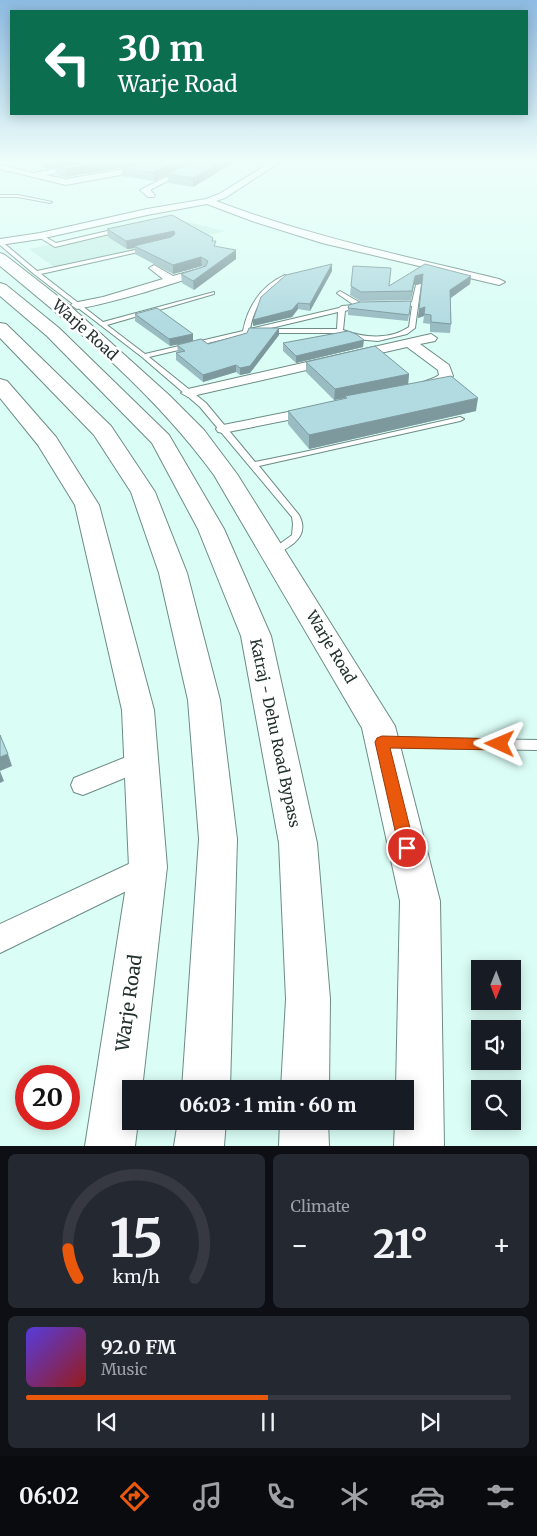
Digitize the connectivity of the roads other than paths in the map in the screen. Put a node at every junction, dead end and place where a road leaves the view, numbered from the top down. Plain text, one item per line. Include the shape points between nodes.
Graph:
1 (131, 215) edge
2 (246, 215) edge
3 (131, 228) edge
4 (40, 236) junction
5 (0, 242) edge
6 (152, 247) edge
7 (0, 258) edge
8 (154, 268) edge
9 (202, 271) edge
10 (36, 273) junction
11 (287, 275) edge
12 (173, 281) junction
13 (499, 282) dead end
14 (420, 285) edge
15 (0, 288) edge
16 (340, 293) dead end
17 (212, 294) dead end
18 (77, 304) junction
19 (368, 304) edge
20 (387, 304) edge
21 (415, 304) junction
22 (358, 305) junction
23 (342, 308) junction
24 (102, 324) junction
25 (0, 328) edge
26 (246, 331) junction
27 (340, 331) junction
28 (431, 338) edge
29 (410, 343) junction
30 (144, 356) junction
31 (0, 385) edge
32 (404, 391) edge
33 (188, 393) junction
34 (327, 408) edge
35 (460, 419) edge
36 (224, 429) junction
37 (253, 465) junction
38 (273, 553) junction
39 (382, 742) junction
40 (537, 745) edge
41 (141, 761) junction
42 (83, 785) dead end
43 (148, 867) junction
44 (0, 939) edge
45 (206, 1080) edge
46 (305, 1080) edge
47 (201, 1130) edge
48 (304, 1130) edge
49 (110, 1146) edge
50 (199, 1146) edge
51 (304, 1146) edge
52 (419, 1146) edge

1 - 4 street
2 - 13 street via 326,241
3 - 4 lane via 55,245
4 - 5 street
5 - 10 lane
6 - 10 lane
7 - 38 main road, Warje Road via 63,309 162,399 196,435
8 - 12 street
9 - 12 street
10 - 18 lane
11 - 26 lane via 257,298 249,312
12 - 18 street via 105,300
14 - 21 lane
15 - 46 main road, Katraj - Dehu Road Bypass via 53,332 161,440 212,529 256,636 298,843 308,999
16 - 22 lane
17 - 24 lane
18 - 24 lane
19 - 22 lane
20 - 21 lane
21 - 27 lane via 412,328 405,332 366,339
22 - 23 lane
23 - 26 lane
23 - 27 lane
24 - 30 lane
25 - 45 main road via 103,430 143,492 173,573 204,700 218,840
26 - 27 lane
26 - 30 lane
28 - 29 street
29 - 32 street via 444,368 446,376 438,382
29 - 33 street
30 - 33 lane
31 - 41 main road, Warje Road via 48,442 87,505 138,710
33 - 36 lane via 203,404
34 - 36 street
35 - 37 lane
36 - 37 lane
37 - 38 lane via 296,517 300,527 297,536
38 - 39 main road, Warje Road via 378,726
39 - 40 lane
39 - 52 main road, Warje Road via 420,901
41 - 42 street
41 - 43 main road, Warje Road
43 - 44 street
43 - 49 main road, Warje Road
47 - 50 main road
48 - 51 main road

